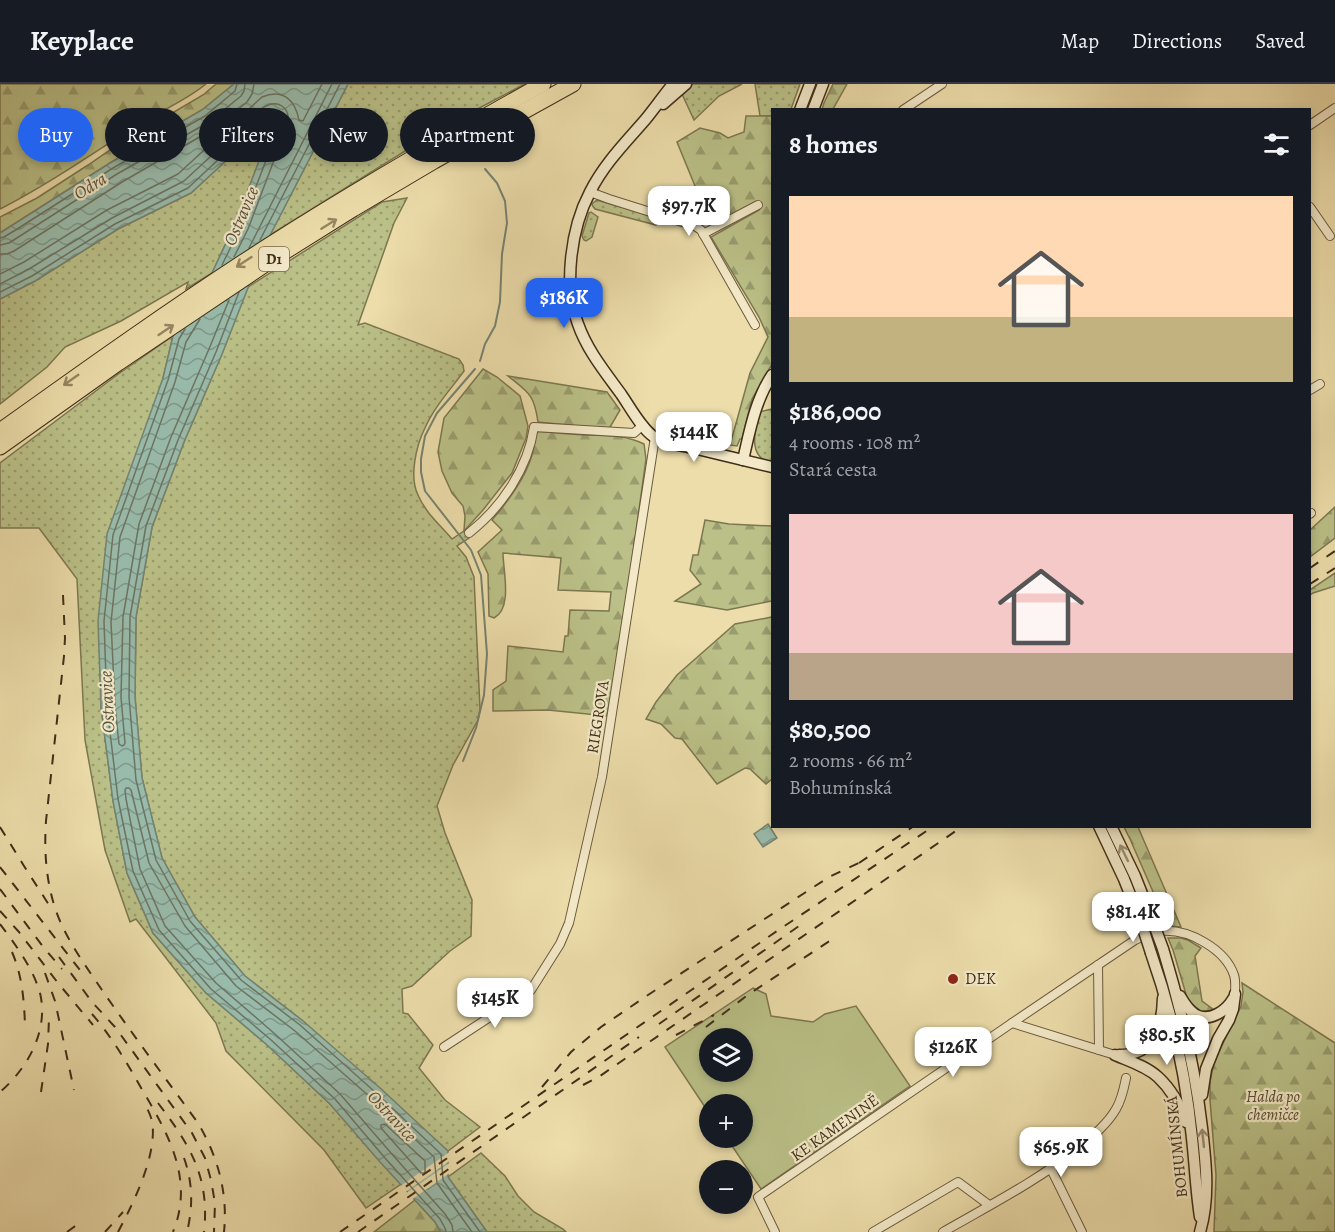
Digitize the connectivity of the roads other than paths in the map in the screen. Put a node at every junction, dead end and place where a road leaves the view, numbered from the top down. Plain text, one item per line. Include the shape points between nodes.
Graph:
1 (543, 84) edge
2 (573, 84) edge
3 (673, 84) edge
4 (686, 84) edge
5 (810, 84) edge
6 (823, 84) edge
7 (942, 84) edge
8 (801, 108) edge
9 (814, 108) edge
10 (906, 108) edge
11 (1335, 108) edge
12 (647, 118) junction
13 (1311, 124) edge
14 (590, 192) junction
15 (758, 205) dead end
16 (1311, 208) edge
17 (703, 234) junction
18 (1330, 236) dead end
19 (755, 325) dead end
20 (771, 379) edge
21 (1320, 384) dead end
22 (1311, 389) edge
23 (643, 425) junction
24 (0, 431) edge
25 (655, 437) junction
26 (0, 447) edge
27 (743, 460) junction
28 (771, 467) edge
29 (469, 533) dead end
30 (1100, 828) edge
31 (1112, 828) edge
32 (1098, 965) junction
33 (1172, 979) junction
34 (1164, 988) junction
35 (1235, 994) junction
36 (1012, 1023) junction
37 (444, 1047) dead end
38 (1099, 1050) junction
39 (1115, 1056) junction
40 (1126, 1078) dead end
41 (1200, 1111) junction
42 (1192, 1139) junction
43 (1052, 1169) junction
44 (989, 1205) junction
45 (1201, 1231) edge
46 (775, 1232) edge
47 (873, 1232) edge
48 (943, 1232) edge
49 (1082, 1232) edge

1 -> 24 highway, D1 via 418,154 267,247
26 -> 2 highway, D1 via 273,259 434,161
3 - 12 main road
4 - 12 main road
5 - 8 main road
6 - 9 main road
7 - 10 street
11 - 13 street
12 - 14 main road via 611,158
14 - 17 street via 695,226
14 - 23 main road via 572,253 573,308 587,344
15 - 17 street
16 - 18 street
17 - 19 street
20 - 27 main road via 753,414
21 - 22 street
23 - 25 main road
23 - 29 street via 634,433 534,426 529,451 515,480
25 - 27 main road
25 - 37 street, RIEGROVA via 602,777 569,922 531,990
27 - 28 main road
30 - 34 main road, BOHUMÍNSKÁ, bridge via 1124,879
33 -> 31 main road, BOHUMÍNSKÁ, bridge via 1135,876
32 - 35 street, KE KAMENINĚ via 1145,936 1162,931 1191,935 1227,963 1234,976
32 - 36 street, KE KAMENINĚ
32 - 38 street
33 - 35 main road via 1179,996 1199,1016 1225,1010
33 - 41 main road, BOHUMÍNSKÁ
34 - 39 main road via 1157,1034 1141,1051
34 - 42 main road, BOHUMÍNSKÁ via 1181,1061
35 - 41 main road via 1229,1020 1206,1069
36 - 38 street
36 - 46 street, KE KAMENINĚ via 758,1197
38 - 39 street
39 - 42 main road via 1158,1076 1181,1109
40 - 43 street via 1117,1108 1108,1121
45 -> 41 main road, BOHUMÍNSKÁ via 1207,1194
42 - 45 main road, BOHUMÍNSKÁ
43 - 44 street
43 - 49 street
44 - 47 street via 958,1182
44 - 48 street

